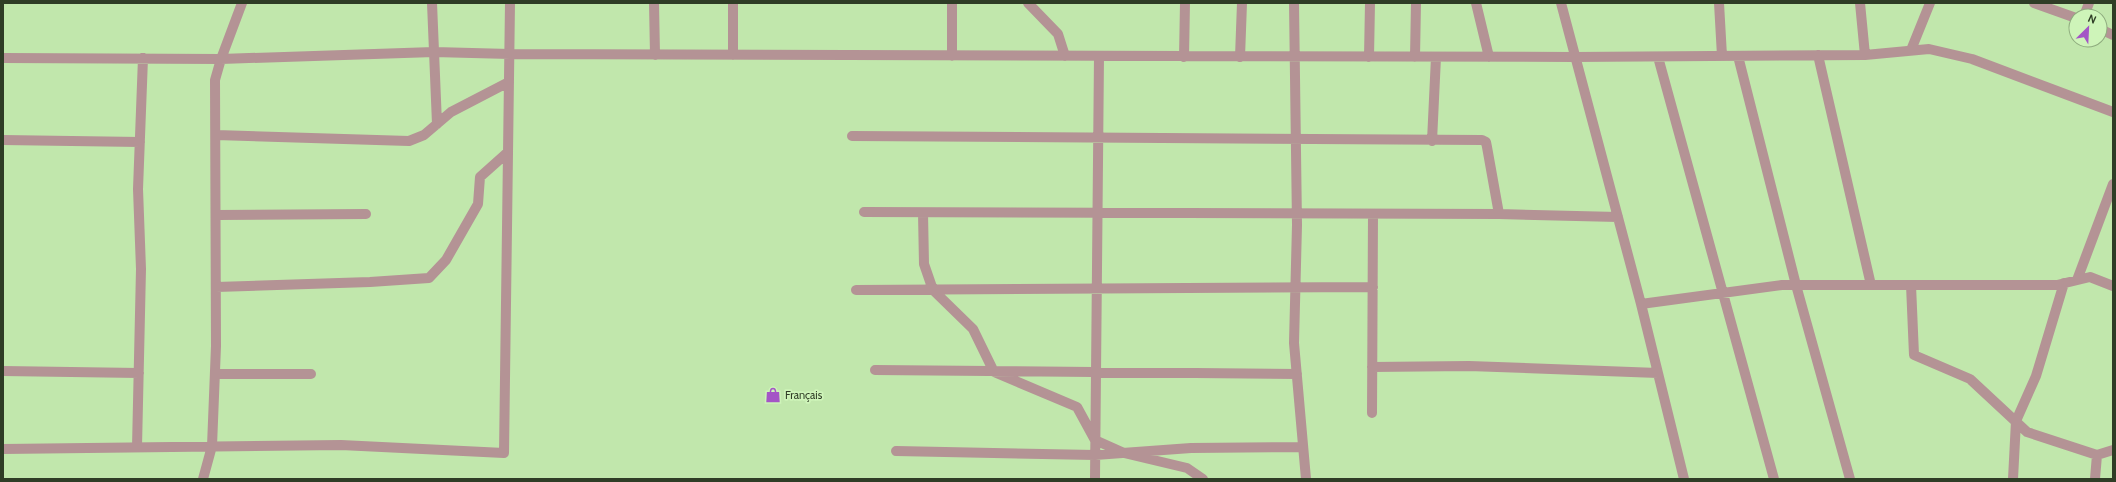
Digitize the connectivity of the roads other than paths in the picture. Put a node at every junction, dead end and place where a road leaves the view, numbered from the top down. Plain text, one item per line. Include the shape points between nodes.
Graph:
1 (242, 3) edge
2 (432, 3) edge
3 (510, 3) edge
4 (654, 3) edge
5 (733, 3) edge
6 (952, 3) edge
7 (1028, 3) edge
8 (1185, 3) edge
9 (1242, 3) edge
10 (1294, 3) edge
11 (1370, 3) edge
12 (1416, 3) edge
13 (1476, 3) edge
14 (1560, 3) edge
15 (1720, 3) edge
16 (1860, 3) edge
17 (1930, 3) edge
18 (2034, 3) edge
19 (2068, 15) edge
20 (1911, 50) junction
21 (434, 52) junction
22 (510, 54) junction
23 (654, 55) junction
24 (733, 55) junction
25 (1818, 55) junction
26 (1865, 55) junction
27 (952, 56) junction
28 (1065, 56) junction
29 (1099, 56) junction
30 (1722, 56) junction
31 (1738, 56) junction
32 (1184, 57) junction
33 (1240, 57) junction
34 (1294, 57) junction
35 (1369, 57) junction
36 (1415, 57) junction
37 (1436, 57) junction
38 (1489, 57) junction
39 (1574, 57) junction
40 (1658, 57) junction
41 (3, 58) edge
42 (143, 58) junction
43 (221, 59) junction
44 (509, 82) junction
45 (2113, 112) edge
46 (437, 124) junction
47 (216, 135) junction
48 (852, 136) dead end
49 (1098, 137) junction
50 (1295, 138) junction
51 (3, 140) edge
52 (1432, 141) junction
53 (140, 142) junction
54 (508, 152) junction
55 (2113, 184) edge
56 (864, 212) dead end
57 (923, 213) junction
58 (1096, 213) junction
59 (366, 214) dead end
60 (1296, 214) junction
61 (1373, 214) junction
62 (1499, 214) junction
63 (216, 215) junction
64 (1618, 216) junction
65 (2077, 280) junction
66 (2064, 283) junction
67 (1871, 284) junction
68 (1796, 285) junction
69 (1911, 285) junction
70 (2113, 286) edge
71 (216, 287) junction
72 (1295, 287) junction
73 (1372, 287) junction
74 (1096, 289) junction
75 (856, 290) dead end
76 (933, 290) junction
77 (1723, 293) junction
78 (1641, 304) junction
79 (1372, 367) junction
80 (875, 370) dead end
81 (3, 372) edge
82 (139, 372) junction
83 (994, 372) junction
84 (1095, 373) junction
85 (1658, 373) junction
86 (215, 374) junction
87 (311, 374) dead end
88 (1297, 374) junction
89 (1372, 413) dead end
90 (2016, 421) junction
91 (1095, 440) junction
92 (212, 446) junction
93 (137, 447) junction
94 (1303, 447) junction
95 (3, 449) edge
96 (2113, 450) edge
97 (896, 451) dead end
98 (1124, 453) junction
99 (1095, 455) junction
100 (2097, 455) junction
101 (203, 479) edge
102 (1095, 479) edge
103 (1204, 479) edge
104 (1306, 479) edge
105 (1684, 479) edge
106 (1774, 479) edge
107 (1850, 479) edge
108 (2013, 479) edge
109 (2095, 479) edge

1 - 43 street
2 - 21 street
3 - 22 street
4 - 23 street
5 - 24 street
6 - 27 street
7 - 28 street via 1058,34
8 - 32 street
9 - 33 street
10 - 34 street
11 - 35 street
12 - 36 street
13 - 38 street
14 - 39 street
15 - 30 street
16 - 26 street
17 - 20 street
18 - 19 street
20 - 26 street
20 - 45 street via 1929,49 1972,59
21 - 22 street
21 - 43 street
21 - 46 street
22 - 23 street
22 - 44 street
23 - 24 street
24 - 27 street
25 - 26 street
25 - 31 street
25 - 67 street
27 - 28 street
28 - 29 street
29 - 32 street
29 - 49 street
30 - 31 street
30 - 40 street
31 - 68 street
32 - 33 street
33 - 34 street
34 - 35 street
34 - 50 street
35 - 36 street
36 - 37 street
37 - 38 street
37 - 52 street
38 - 39 street
39 - 40 street
39 - 64 street
40 - 77 street
41 - 42 street
42 - 43 street
42 - 53 street
43 - 47 street via 215,80
44 - 46 street via 451,112
44 - 54 street
46 - 47 street via 424,135 409,142
47 - 63 street
48 - 49 street
49 - 50 street
49 - 58 street
50 - 52 street
50 - 60 street
51 - 53 street
52 - 62 street via 1486,142
53 - 82 street via 138,189 142,269
54 - 71 street via 480,177 478,204 446,260 429,278
54 - 92 street via 504,453 341,445
55 - 65 street
56 - 57 street
57 - 58 street
57 - 76 street via 924,264
58 - 60 street
58 - 74 street
59 - 63 street
60 - 61 street
60 - 72 street
61 - 62 street
61 - 73 street
62 - 64 street
63 - 71 street
64 - 78 street
65 - 66 street
65 - 70 street via 2090,277
66 - 69 street
66 - 90 street via 2036,376
67 - 68 street
67 - 69 street
68 - 77 street
68 - 107 street
69 - 90 street via 1914,355 1970,378
71 - 86 street
72 - 73 street
72 - 74 street
72 - 88 street via 1294,343
73 - 79 street
74 - 76 street
74 - 84 street
75 - 76 street
76 - 83 street via 972,329
77 - 78 street
77 - 106 street
78 - 85 street
79 - 85 street via 1469,366
79 - 89 street
80 - 83 street
81 - 82 street
82 - 93 street
83 - 84 street
83 - 91 street via 1077,407
84 - 88 street
84 - 91 street
85 - 105 street
86 - 87 street
86 - 92 street
88 - 94 street
90 - 100 street via 2027,432
90 - 108 street
91 - 98 street
91 - 99 street
92 - 93 street
92 - 101 street
93 - 95 street
94 - 98 street via 1191,448
94 - 104 street
96 - 100 street
97 - 99 street
98 - 99 street
98 - 103 street via 1187,468
99 - 102 street
100 - 109 street

